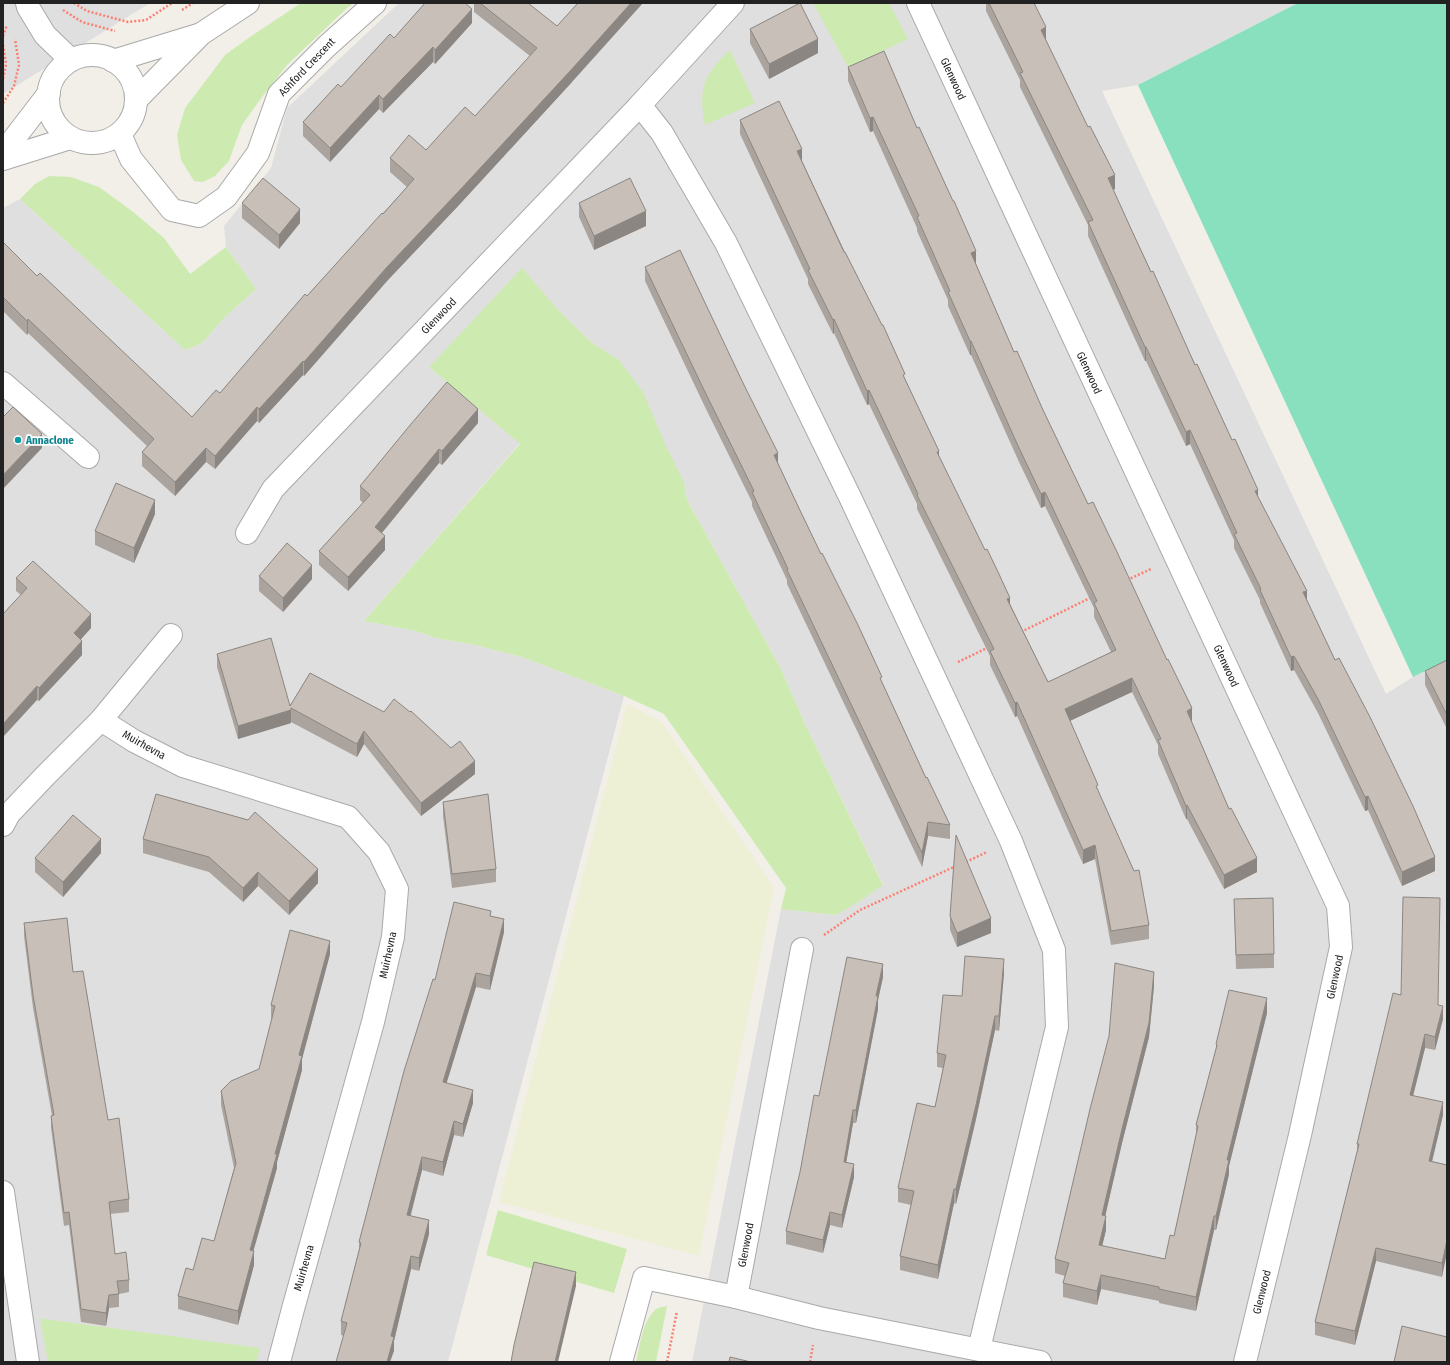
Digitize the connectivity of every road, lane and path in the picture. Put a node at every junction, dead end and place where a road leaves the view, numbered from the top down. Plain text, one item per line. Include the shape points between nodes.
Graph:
1 (27, 3) edge
2 (74, 3) edge
3 (172, 3) edge
4 (248, 3) edge
5 (375, 3) edge
6 (733, 3) edge
7 (918, 3) edge
8 (201, 34) junction
9 (3, 45) edge
10 (71, 60) junction
11 (113, 61) junction
12 (3, 79) edge
13 (49, 93) junction
14 (136, 100) junction
15 (640, 105) junction
16 (120, 134) junction
17 (70, 138) junction
18 (3, 154) edge
19 (3, 159) edge
20 (3, 383) edge
21 (88, 457) dead end
22 (247, 533) dead end
23 (1175, 557) junction
24 (1125, 581) edge
25 (1096, 595) edge
26 (1018, 633) edge
27 (171, 635) dead end
28 (989, 647) edge
29 (932, 674) junction
30 (101, 720) junction
31 (3, 825) edge
32 (1011, 841) junction
33 (802, 949) joint
34 (3, 1192) edge
35 (7, 1246) edge
36 (681, 1286) junction
37 (736, 1297) junction
38 (979, 1349) junction
39 (28, 1362) edge
40 (279, 1362) edge
41 (621, 1362) edge
42 (667, 1362) edge
43 (1040, 1362) edge
44 (1245, 1362) edge

1 - 10 street via 45,35
2 - 3 path via 87,11 128,22 146,20
4 - 8 street
5 - 16 street, Ashford Crescent via 279,94 258,153 226,197 199,216 172,210 131,159
6 - 15 street, Glenwood
7 - 23 street, Glenwood
8 - 11 street
8 - 14 street
9 - 12 path via 6,64
10 - 11 street via 97,56
10 - 13 street via 60,69
11 - 14 street via 129,76 135,87
13 - 17 street via 48,106 53,119 60,130
13 - 18 street
14 - 16 street via 134,113
15 - 22 street, Glenwood via 273,489
15 - 29 street via 662,133 726,243 847,490
16 - 17 street via 108,141 96,143 82,143
17 - 19 street
20 - 21 street
23 - 24 path
23 - 44 street, Glenwood via 1338,906 1341,947 1300,1135
25 - 26 path
27 - 30 street
28 - 29 path
29 - 32 street
30 - 31 street via 9,814
30 - 40 street, Muirhevna via 134,741 183,766 348,817 379,852 397,889 393,937 373,1022
32 - 33 path via 860,910
32 - 38 street via 1054,950 1057,1028
33 - 37 street, Glenwood
34 - 35 street
35 - 39 street
36 - 37 street
36 - 41 street via 644,1278
36 - 42 path
37 - 38 street via 819,1318
38 - 43 street

